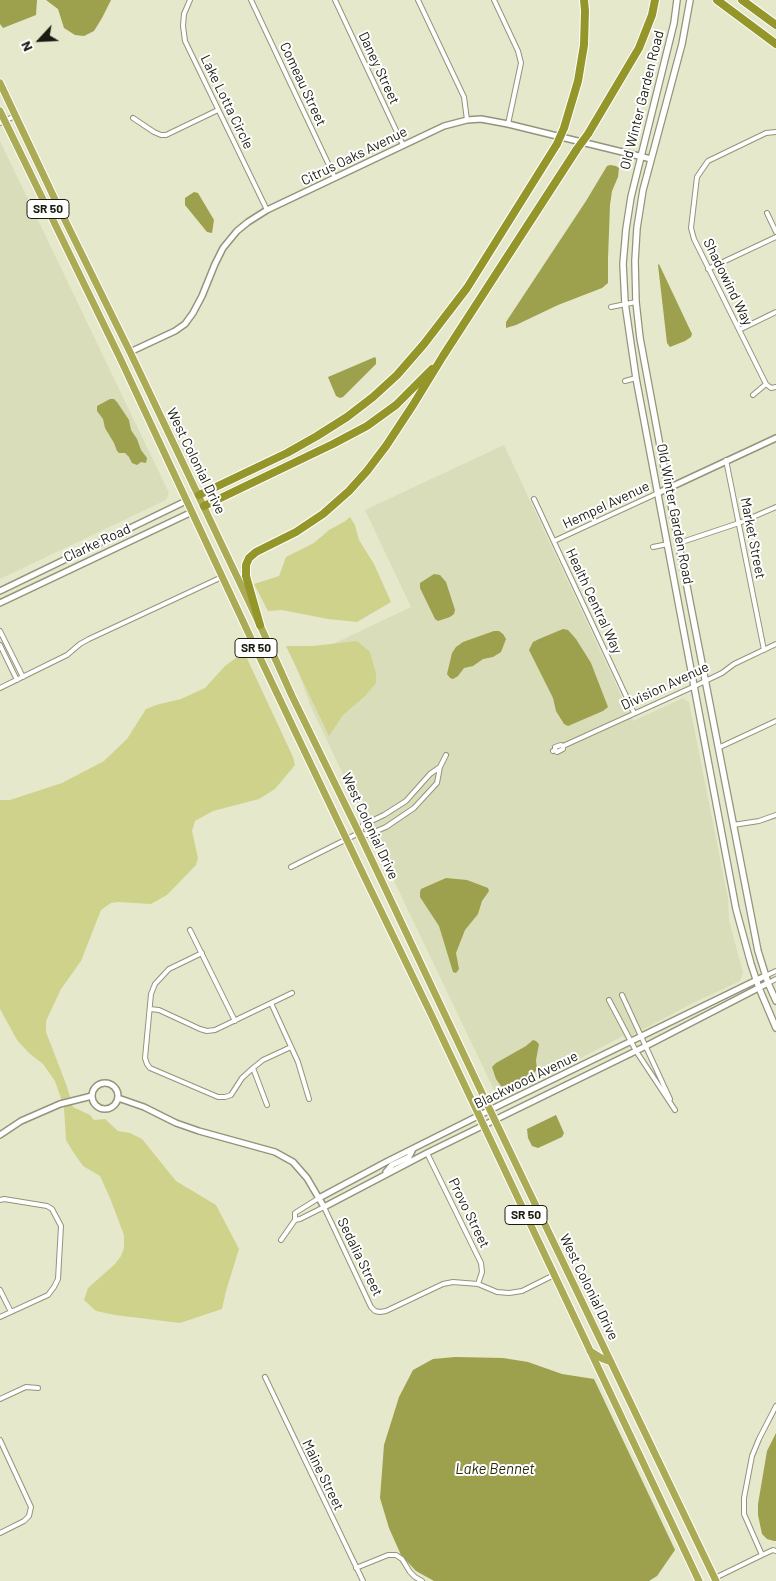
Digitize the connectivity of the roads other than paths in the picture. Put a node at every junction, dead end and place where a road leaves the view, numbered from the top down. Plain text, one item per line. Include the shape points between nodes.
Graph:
1 (190, 0) edge
2 (251, 0) edge
3 (335, 0) edge
4 (418, 0) edge
5 (494, 0) edge
6 (584, 0) edge
7 (655, 0) edge
8 (677, 0) edge
9 (717, 0) edge
10 (742, 0) edge
11 (690, 1) edge
12 (776, 25) edge
13 (776, 44) edge
14 (0, 83) edge
15 (11, 107) junction
16 (218, 110) junction
17 (0, 112) edge
18 (15, 116) junction
19 (133, 118) dead end
20 (467, 120) junction
21 (3, 122) edge
22 (508, 124) junction
23 (776, 132) edge
24 (403, 145) junction
25 (641, 156) junction
26 (652, 159) junction
27 (335, 178) junction
28 (267, 210) junction
29 (767, 212) dead end
30 (776, 232) edge
31 (776, 237) edge
32 (708, 268) junction
33 (636, 302) junction
34 (625, 304) junction
35 (611, 307) dead end
36 (776, 312) edge
37 (739, 330) junction
38 (111, 340) junction
39 (130, 352) junction
40 (443, 356) junction
41 (120, 358) junction
42 (140, 372) junction
43 (636, 378) junction
44 (625, 381) dead end
45 (766, 384) junction
46 (776, 388) edge
47 (753, 395) dead end
48 (776, 438) edge
49 (726, 460) junction
50 (668, 489) junction
51 (658, 493) junction
52 (199, 495) junction
53 (534, 499) dead end
54 (186, 501) junction
55 (204, 506) junction
56 (776, 507) edge
57 (192, 512) junction
58 (739, 523) junction
59 (554, 541) junction
60 (679, 543) junction
61 (668, 544) junction
62 (653, 547) dead end
63 (222, 577) junction
64 (0, 591) edge
65 (0, 603) edge
66 (260, 625) junction
67 (0, 631) edge
68 (776, 644) edge
69 (0, 646) edge
70 (764, 650) junction
71 (23, 677) junction
72 (17, 680) junction
73 (705, 681) junction
74 (695, 686) junction
75 (0, 688) edge
76 (634, 713) junction
77 (776, 721) edge
78 (718, 748) junction
79 (554, 751) dead end
80 (446, 755) dead end
81 (440, 767) junction
82 (776, 814) edge
83 (733, 825) junction
84 (359, 832) junction
85 (347, 839) junction
86 (291, 867) dead end
87 (190, 930) dead end
88 (202, 953) junction
89 (776, 971) edge
90 (765, 976) junction
91 (776, 979) edge
92 (756, 980) junction
93 (768, 983) junction
94 (759, 988) junction
95 (292, 993) dead end
96 (622, 995) dead end
97 (609, 1000) dead end
98 (776, 1002) edge
99 (271, 1003) junction
100 (150, 1009) junction
101 (235, 1021) junction
102 (776, 1028) edge
103 (641, 1036) junction
104 (630, 1041) junction
105 (646, 1046) junction
106 (291, 1047) junction
107 (636, 1051) junction
108 (253, 1068) junction
109 (92, 1096) junction
110 (118, 1098) junction
111 (308, 1099) dead end
112 (267, 1105) dead end
113 (490, 1110) junction
114 (479, 1116) junction
115 (495, 1121) junction
116 (483, 1126) junction
117 (0, 1134) edge
118 (413, 1149) junction
119 (427, 1153) junction
120 (382, 1176) junction
121 (318, 1198) junction
122 (0, 1200) edge
123 (324, 1207) junction
124 (295, 1220) junction
125 (281, 1240) dead end
126 (554, 1275) junction
127 (478, 1284) junction
128 (0, 1290) edge
129 (10, 1312) junction
130 (0, 1317) edge
131 (590, 1351) junction
132 (611, 1362) junction
133 (265, 1378) dead end
134 (38, 1388) dead end
135 (0, 1399) edge
136 (776, 1406) edge
137 (0, 1440) edge
138 (0, 1533) edge
139 (776, 1551) edge
140 (762, 1555) junction
141 (356, 1568) junction
142 (716, 1580) edge
143 (363, 1581) edge
144 (422, 1581) edge
145 (699, 1581) edge

1 - 16 street, Lake Lotta Circle via 184,14 185,41
2 - 27 street, Comeau Street
3 - 24 street, Daney Street
4 - 20 street via 464,97
5 - 22 street via 521,63
6 - 52 highway, bridge via 584,45 578,81 557,144 467,288 424,344 397,374 347,418 287,453
7 - 40 highway, bridge via 639,48 588,134
8 - 25 main road, Old Winter Garden Road
9 - 13 highway
10 - 12 highway
11 - 26 main road, Old Winter Garden Road
14 - 15 highway, West Colonial Drive / SR 50
15 - 17 street
15 - 18 highway, West Colonial Drive / SR 50
16 - 19 street via 166,135 154,132
16 - 28 street, Lake Lotta Circle
17 - 21 highway, West Colonial Drive / SR 50
18 - 21 street
18 - 39 highway, West Colonial Drive / SR 50
20 - 22 street, Citrus Oaks Avenue
20 - 24 street, Citrus Oaks Avenue via 444,126
21 - 38 highway, West Colonial Drive / SR 50
22 - 25 street, Citrus Oaks Avenue
23 - 32 street, Shadowind Way via 766,133 708,161 697,177 691,228
24 - 27 street, Citrus Oaks Avenue
25 - 26 street, Citrus Oaks Avenue
25 - 34 main road, Old Winter Garden Road via 626,229
26 - 33 main road, Old Winter Garden Road via 637,228
27 - 28 street, Citrus Oaks Avenue
28 - 39 street, Citrus Oaks Avenue via 237,231 223,248 186,324
29 - 30 street
31 - 32 street
32 - 37 street, Shadowind Way
33 - 34 street
33 - 50 main road, Old Winter Garden Road
34 - 35 street
34 - 43 main road, Old Winter Garden Road
36 - 37 street
37 - 45 street, Shadowind Way
38 - 39 highway
38 - 41 highway, West Colonial Drive / SR 50
39 - 42 highway, West Colonial Drive / SR 50
40 - 55 highway via 405,396 367,426
40 - 66 highway via 389,442 354,486 311,523 249,558 246,576
41 - 42 highway
41 - 54 highway, West Colonial Drive / SR 50
42 - 52 highway, West Colonial Drive / SR 50
43 - 44 street
43 - 51 main road, Old Winter Garden Road
45 - 46 street
45 - 47 street
48 - 49 street, Hempel Avenue
49 - 50 street, Hempel Avenue
49 - 58 street, Market Street
50 - 51 street, Hempel Avenue
50 - 60 main road, Old Winter Garden Road
51 - 59 street, Hempel Avenue
51 - 61 main road, Old Winter Garden Road
52 - 54 highway, Clarke Road
52 - 55 highway, West Colonial Drive / SR 50
53 - 59 street, Health Central Way
54 - 57 highway, West Colonial Drive / SR 50
54 - 64 street, Clarke Road
55 - 57 highway, Clarke Road
55 - 66 highway, West Colonial Drive / SR 50
56 - 58 street
57 - 63 highway, West Colonial Drive / SR 50
57 - 65 street, Clarke Road
58 - 60 street
58 - 70 street, Market Street
59 - 76 street, Health Central Way
60 - 73 main road, Old Winter Garden Road
61 - 62 street
61 - 74 main road, Old Winter Garden Road
63 - 71 street via 90,638 67,655
63 - 85 highway, West Colonial Drive / SR 50
66 - 84 highway, West Colonial Drive / SR 50
67 - 71 street
68 - 70 street, Division Avenue
69 - 72 street
70 - 73 street, Division Avenue
71 - 72 street
72 - 75 street
73 - 74 street, Division Avenue
73 - 78 main road, Old Winter Garden Road
74 - 76 street, Division Avenue
74 - 92 main road, Old Winter Garden Road via 736,909
76 - 79 street, Division Avenue
77 - 78 street
78 - 83 main road, Old Winter Garden Road
80 - 81 street
81 - 84 street via 406,800 363,825
81 - 84 street via 437,783 414,808 367,835
82 - 83 street via 759,821
83 - 90 main road, Old Winter Garden Road
84 - 85 street
84 - 113 highway, West Colonial Drive / SR 50
85 - 86 street
85 - 114 highway, West Colonial Drive / SR 50
87 - 88 street
88 - 100 street via 169,969 155,984
88 - 101 street
89 - 90 street, Blackwood Avenue
90 - 92 street, Blackwood Avenue
90 - 93 main road, Old Winter Garden Road
91 - 93 street, Blackwood Avenue
92 - 94 main road, Old Winter Garden Road
92 - 103 street, Blackwood Avenue
93 - 94 street, Blackwood Avenue
93 - 98 main road, Old Winter Garden Road
94 - 102 main road, Old Winter Garden Road
94 - 105 street, Blackwood Avenue
95 - 99 street
96 - 103 street
97 - 104 street
99 - 101 street
99 - 106 street
100 - 101 street via 207,1031
100 - 108 street via 146,1058 150,1068 225,1098
103 - 104 street, Blackwood Avenue
103 - 105 street
104 - 107 street
104 - 113 street, Blackwood Avenue
105 - 107 street, Blackwood Avenue
105 - 107 street via 675,1110
106 - 108 street
106 - 111 street
107 - 115 street, Blackwood Avenue
108 - 112 street
109 - 110 street via 96,1105 102,1108 114,1105
109 - 110 street via 98,1085 107,1083 116,1089
109 - 117 street via 60,1104
110 - 121 street via 176,1123 274,1152 293,1162
113 - 114 street, Blackwood Avenue
113 - 115 highway, West Colonial Drive / SR 50
114 - 116 highway, West Colonial Drive / SR 50
114 - 118 street, Blackwood Avenue
115 - 116 street, Blackwood Avenue
115 - 132 highway, West Colonial Drive / SR 50
116 - 119 street, Blackwood Avenue
116 - 126 highway, West Colonial Drive / SR 50
118 - 120 street via 409,1157 392,1165
118 - 121 street, Blackwood Avenue
119 - 120 street, Blackwood Avenue
119 - 127 street, Provo Street via 481,1263
120 - 123 street, Blackwood Avenue
121 - 123 street
121 - 124 street, Blackwood Avenue via 295,1213
122 - 129 street via 47,1206 61,1226 58,1279 54,1288 48,1295
123 - 124 street, Blackwood Avenue
123 - 127 street, Sedalia Street via 375,1311 386,1311 443,1284
124 - 125 street, Blackwood Avenue
126 - 127 street via 522,1291 509,1293 496,1292
126 - 131 highway, West Colonial Drive / SR 50
128 - 129 street
129 - 130 street
131 - 132 highway
131 - 145 highway, West Colonial Drive / SR 50
132 - 142 highway, West Colonial Drive / SR 50
133 - 141 street, Maine Street
134 - 135 street via 26,1387
136 - 140 street via 752,1456 744,1498 744,1514
137 - 138 street via 31,1507 24,1521
139 - 140 street
140 - 142 street
141 - 143 street, Maine Street
141 - 144 street via 388,1555 396,1556

